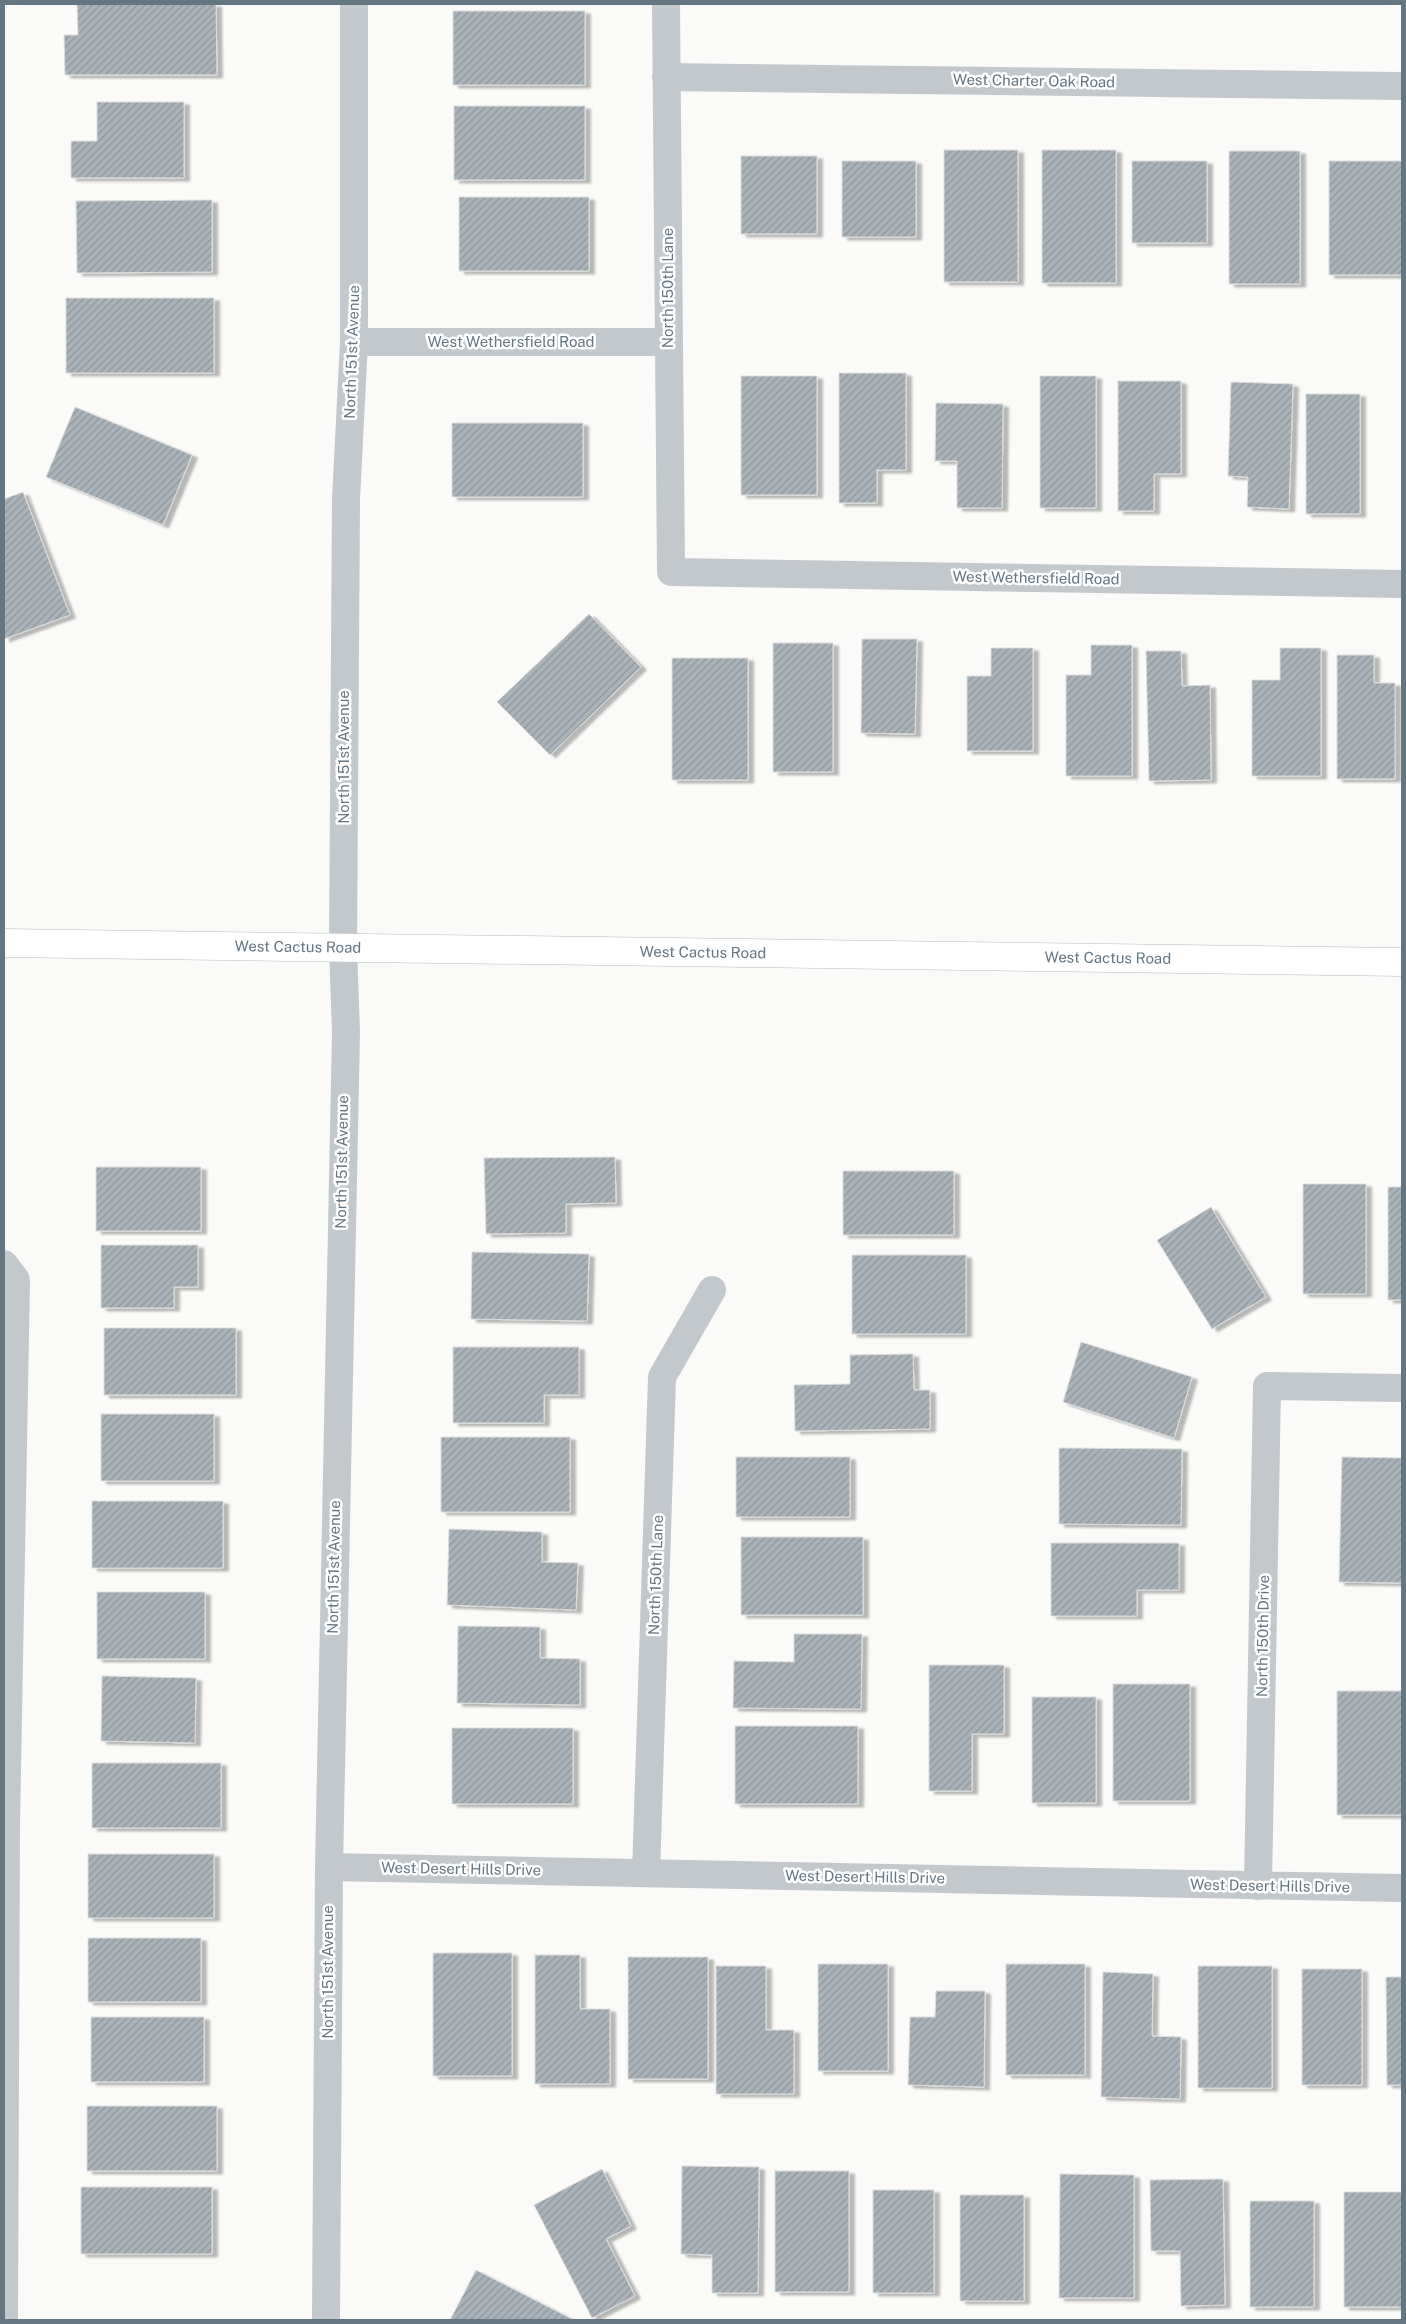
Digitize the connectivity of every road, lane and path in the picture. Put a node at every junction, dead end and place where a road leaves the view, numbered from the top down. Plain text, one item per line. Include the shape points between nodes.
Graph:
1 (354, 4) edge
2 (666, 4) edge
3 (666, 77) junction
4 (1402, 86) edge
5 (354, 342) junction
6 (668, 342) junction
7 (671, 572) joint
8 (1402, 584) edge
9 (4, 943) edge
10 (343, 948) junction
11 (1402, 962) edge
12 (4, 1264) edge
13 (712, 1290) dead end
14 (1402, 1388) edge
15 (5, 1825) edge
16 (329, 1867) junction
17 (646, 1873) junction
18 (1258, 1886) junction
19 (1402, 1888) edge
20 (4, 2320) edge
21 (326, 2320) edge

1 - 5 street, North 151st Avenue
2 - 3 street, North 150th Lane
3 - 4 street, West Charter Oak Road
3 - 6 street, North 150th Lane
5 - 6 street, West Wethersfield Road
5 - 10 street, North 151st Avenue via 346,499
6 - 7 street, North 150th Lane
7 - 8 street, West Wethersfield Road
9 - 10 main road, West Cactus Road
10 - 11 main road, West Cactus Road
10 - 16 street, North 151st Avenue via 346,1032
12 - 15 street via 16,1280
13 - 17 street, North 150th Lane via 662,1377
14 - 18 street, North 150th Drive via 1267,1386
15 - 20 street
16 - 17 street, West Desert Hills Drive
16 - 21 street, North 151st Avenue
17 - 18 street, West Desert Hills Drive
18 - 19 street, West Desert Hills Drive

